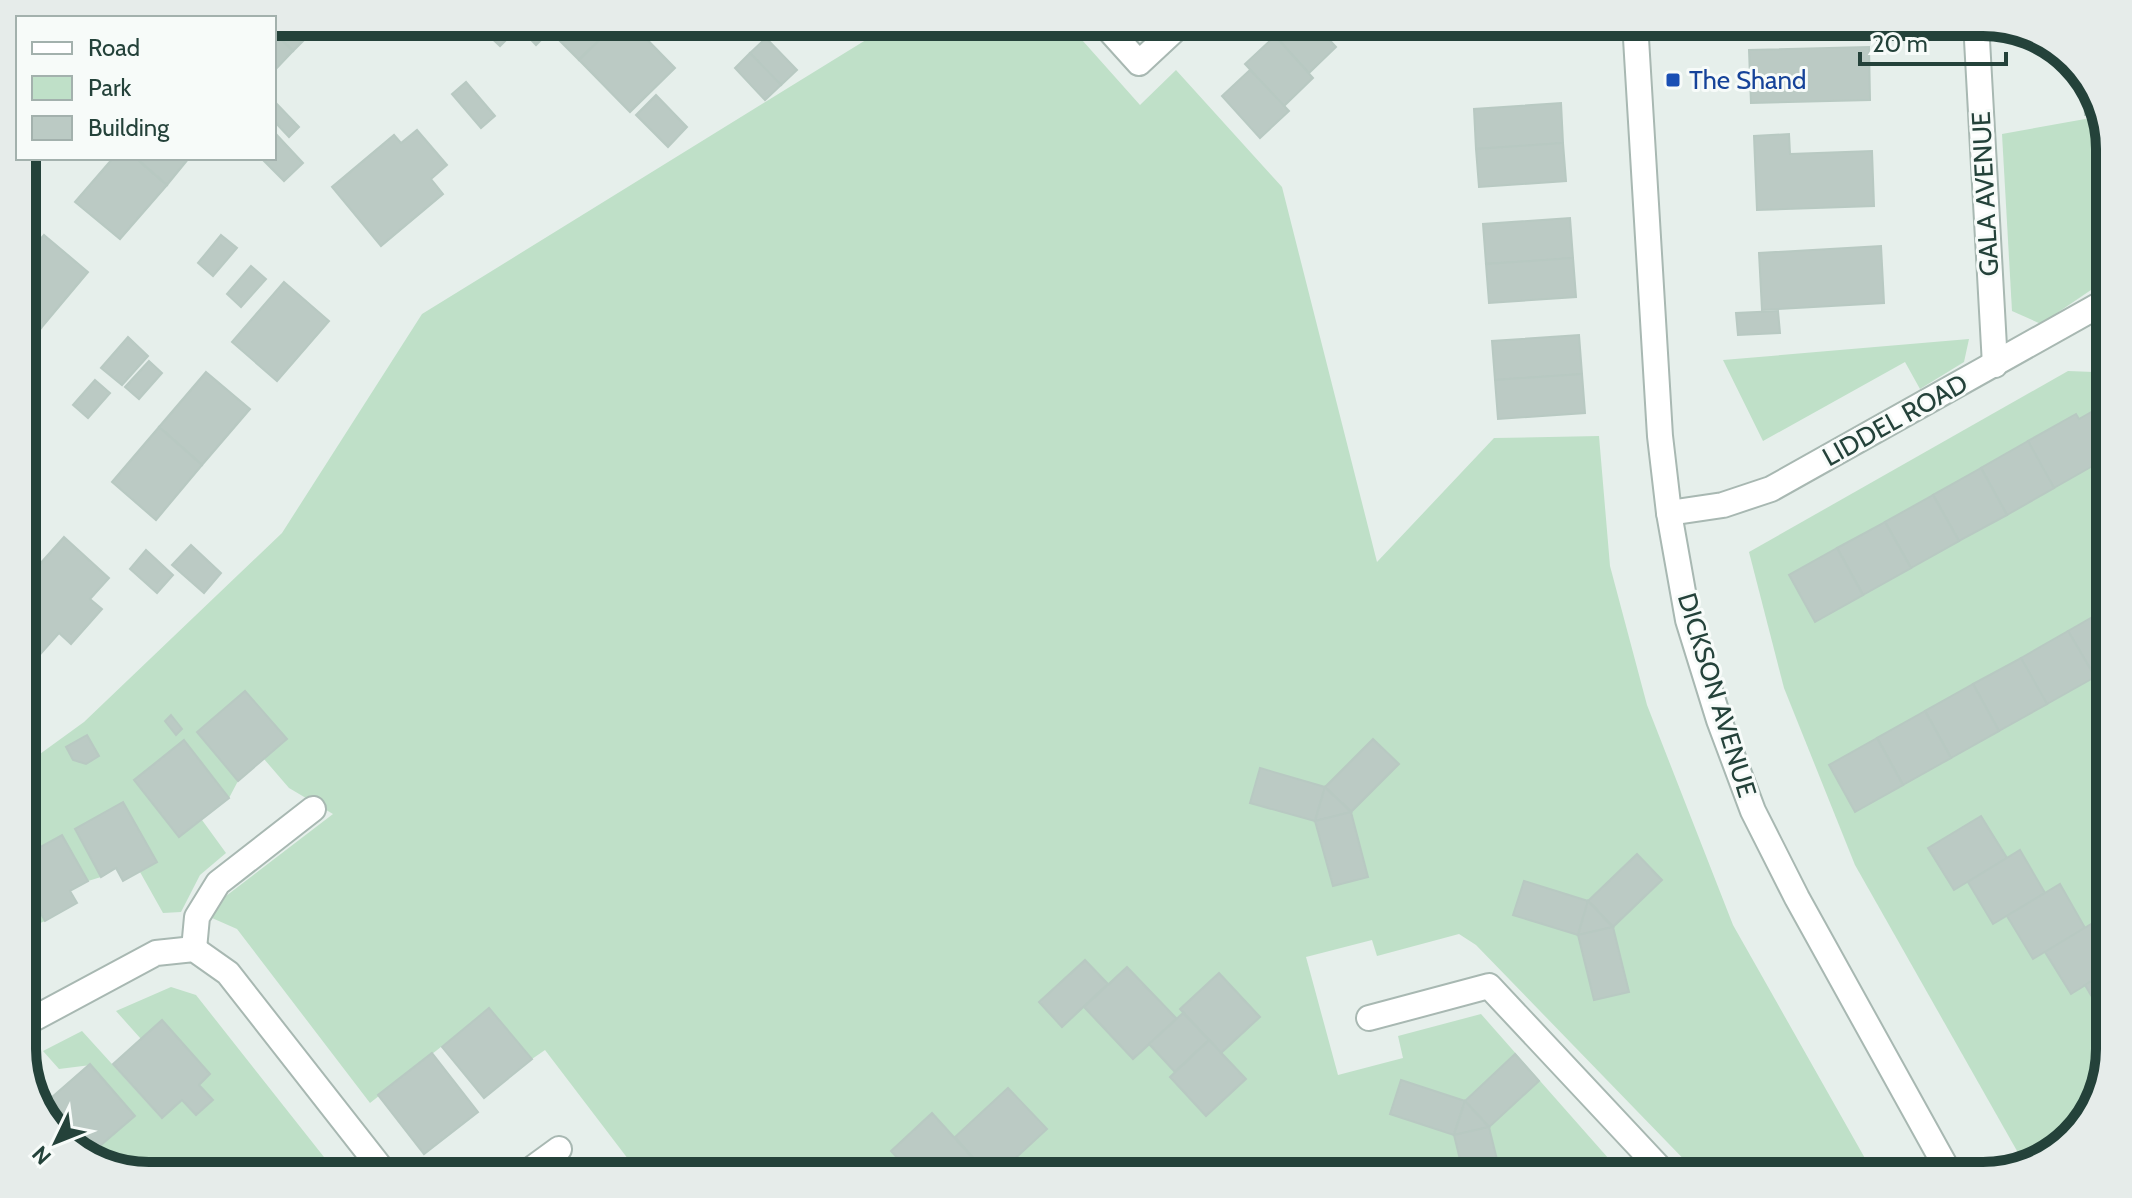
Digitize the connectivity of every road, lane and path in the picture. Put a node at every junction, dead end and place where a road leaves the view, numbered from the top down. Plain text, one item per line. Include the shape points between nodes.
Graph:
1 (1115, 36) edge
2 (1168, 36) edge
3 (1636, 36) edge
4 (1977, 36) edge
5 (2096, 315) edge
6 (1995, 365) junction
7 (1669, 513) junction
8 (313, 809) dead end
9 (194, 949) junction
10 (36, 1017) edge
11 (1369, 1018) dead end
12 (559, 1149) dead end
13 (376, 1162) edge
14 (541, 1162) edge
15 (1654, 1162) edge
16 (1943, 1162) edge

1 - 2 street via 1139,63
3 - 7 street, DICKSON AVENUE
4 - 6 street, GALA AVENUE
5 - 6 street, LIDDEL ROAD
6 - 7 street, LIDDEL ROAD via 1771,489 1723,505
7 - 16 street, DICKSON AVENUE via 1688,620 1753,811
8 - 9 street via 218,883 197,917
9 - 10 street via 156,953
9 - 13 street via 228,973
11 - 15 street via 1489,986
12 - 14 street

